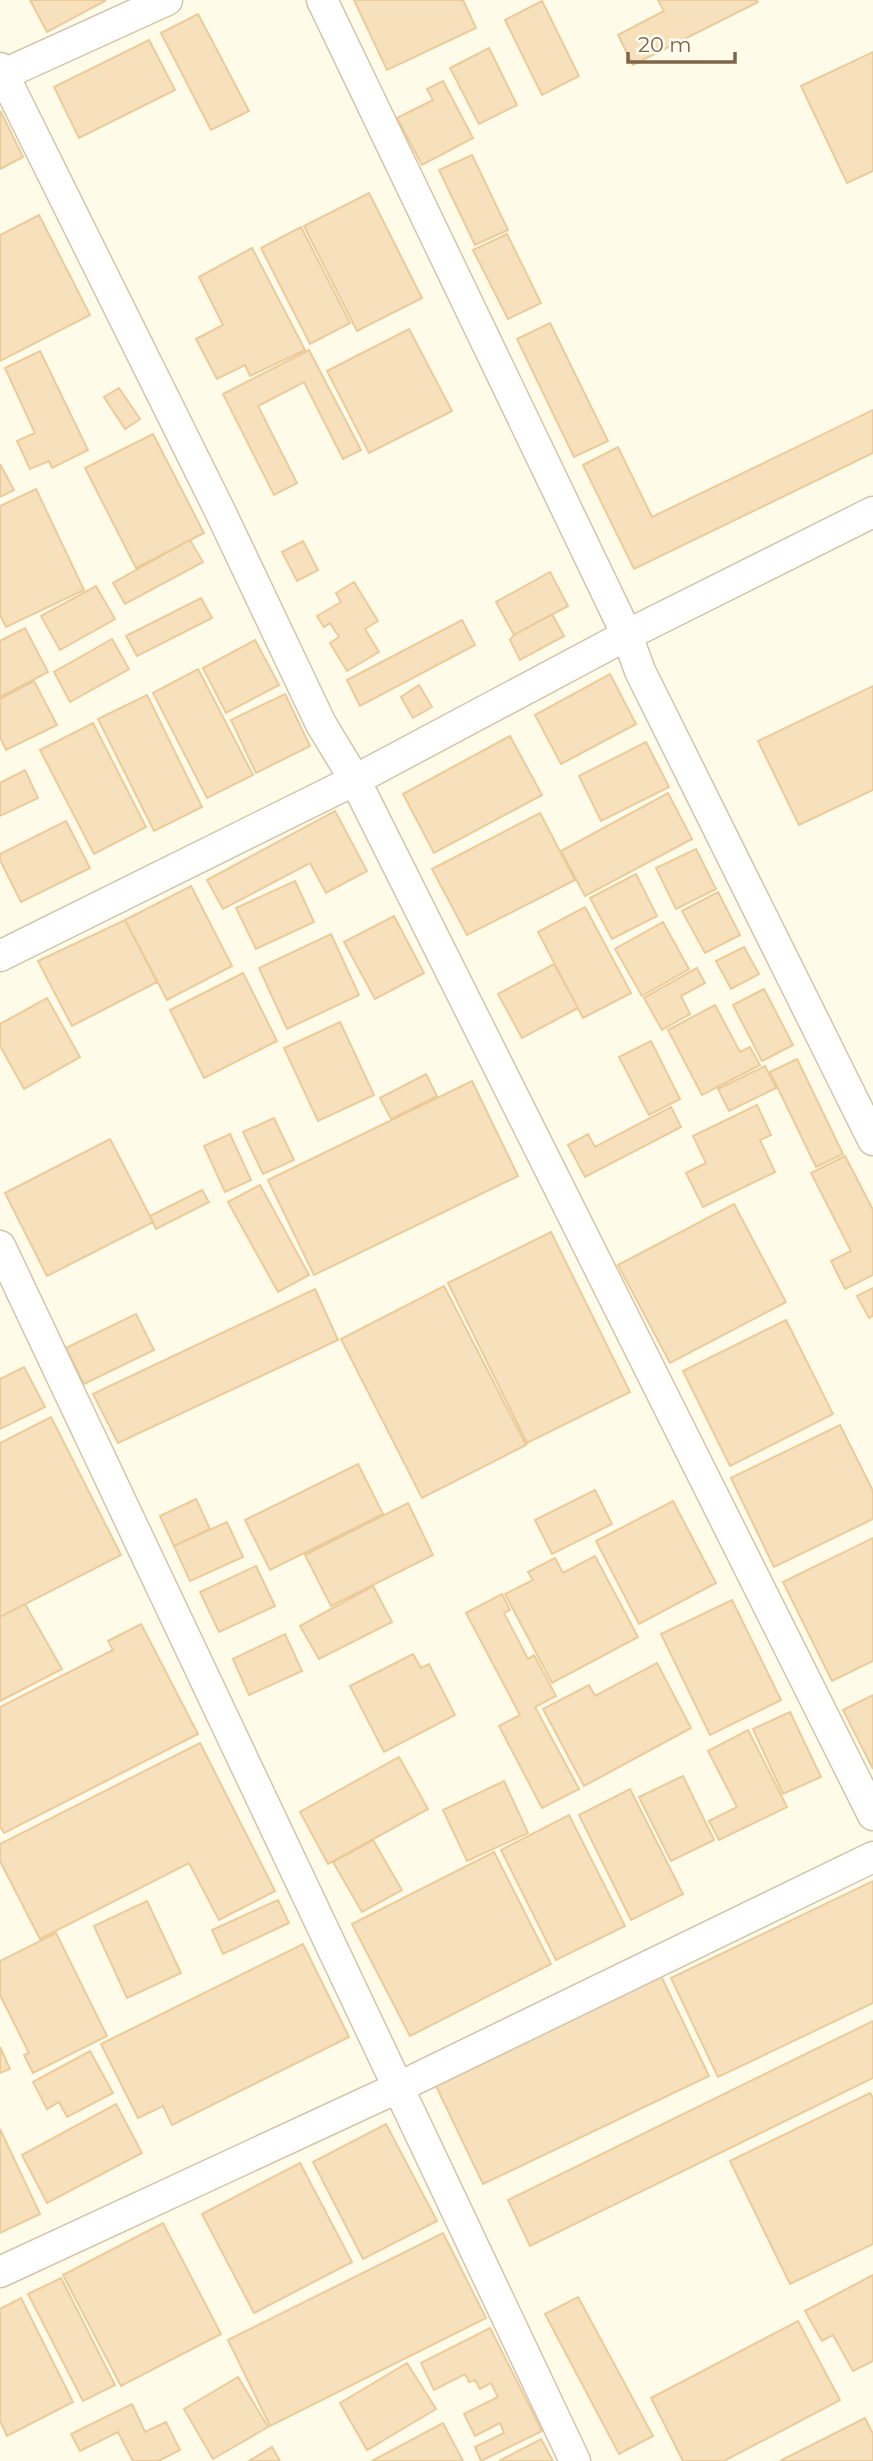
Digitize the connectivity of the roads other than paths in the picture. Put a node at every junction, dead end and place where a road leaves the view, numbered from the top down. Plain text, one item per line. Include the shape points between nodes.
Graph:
1 (167, 0) edge
2 (322, 0) edge
3 (1, 73) edge
4 (873, 512) edge
5 (627, 635) junction
6 (355, 780) junction
7 (0, 956) edge
8 (873, 1140) edge
9 (0, 1246) edge
10 (873, 1815) edge
11 (873, 1857) edge
12 (397, 2088) junction
13 (0, 2272) edge
14 (575, 2461) edge

1 - 3 street
2 - 5 street
3 - 6 street via 219,507 321,724
4 - 5 street
5 - 6 street
5 - 8 street via 640,671
6 - 7 street
6 - 10 street
9 - 12 street
11 - 12 street
12 - 13 street
12 - 14 street

